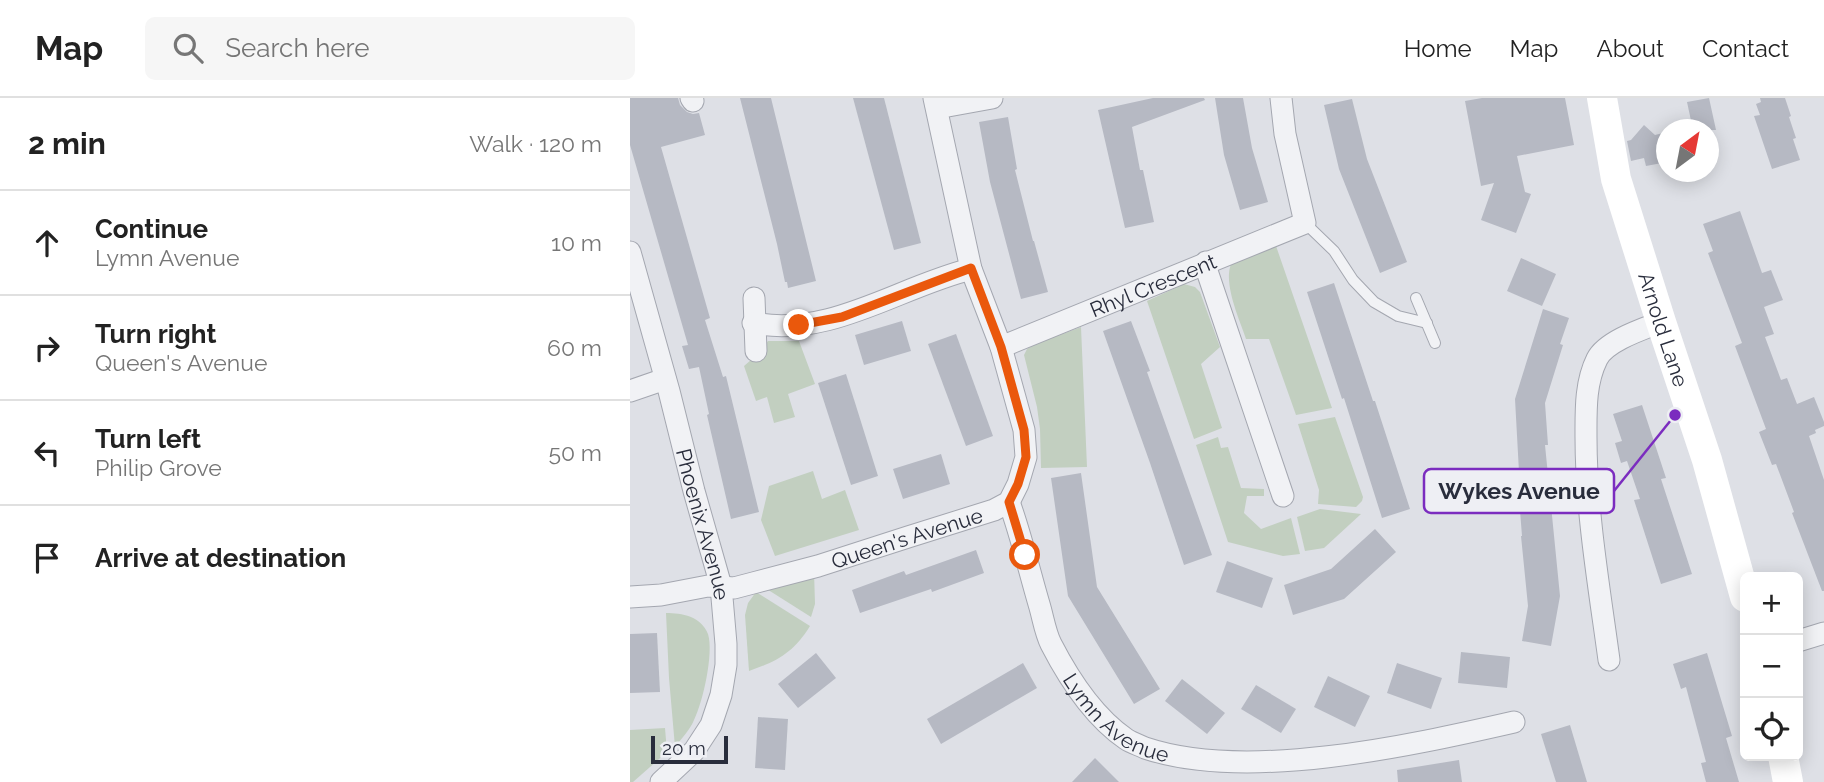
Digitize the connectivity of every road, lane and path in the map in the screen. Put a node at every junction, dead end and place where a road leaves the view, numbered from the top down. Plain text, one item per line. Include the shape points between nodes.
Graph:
1 (992, 98) edge
2 (1281, 98) edge
3 (1602, 98) edge
4 (935, 102) edge
5 (1305, 223) junction
6 (630, 252) edge
7 (1206, 262) junction
8 (971, 268) junction
9 (754, 298) dead end
10 (1416, 298) dead end
11 (1661, 322) junction
12 (754, 323) junction
13 (1427, 323) junction
14 (1435, 343) dead end
15 (1001, 347) junction
16 (756, 351) dead end
17 (665, 379) junction
18 (630, 391) edge
19 (1283, 496) dead end
20 (1009, 502) junction
21 (1740, 579) edge
22 (722, 586) junction
23 (630, 597) edge
24 (1824, 633) edge
25 (1803, 639) edge
26 (1609, 660) dead end
27 (1514, 722) dead end
28 (1784, 761) edge
29 (661, 782) edge
30 (1788, 782) edge

1 - 4 street via 948,106
2 - 5 street
3 - 11 street, Arnold Lane via 1615,179
4 - 8 street, Queen's Avenue
5 - 7 street, Rhyl Crescent
5 - 13 lane via 1374,302 1398,316
6 - 17 street, Phoenix Avenue
7 - 15 street, Rhyl Crescent
7 - 19 street
8 - 12 street via 842,317 790,325
8 - 15 street, Queen's Avenue
9 - 12 street
10 - 13 lane
11 - 21 street, Arnold Lane
11 - 26 street via 1612,343 1598,357 1586,400 1590,518
12 - 16 street
13 - 14 lane
15 - 20 street, Queen's Avenue via 1024,430 1026,457
17 - 18 street
17 - 22 street, Phoenix Avenue
20 - 22 street, Queen's Avenue via 818,566 734,588
20 - 27 street, Lymn Avenue via 1050,642 1068,673 1111,725 1127,739 1162,756 1235,769 1304,766 1388,752
22 - 23 street, Queen's Avenue
22 - 29 street, Phoenix Avenue via 726,664 721,695 711,725 694,751
24 - 25 street
28 - 30 street

